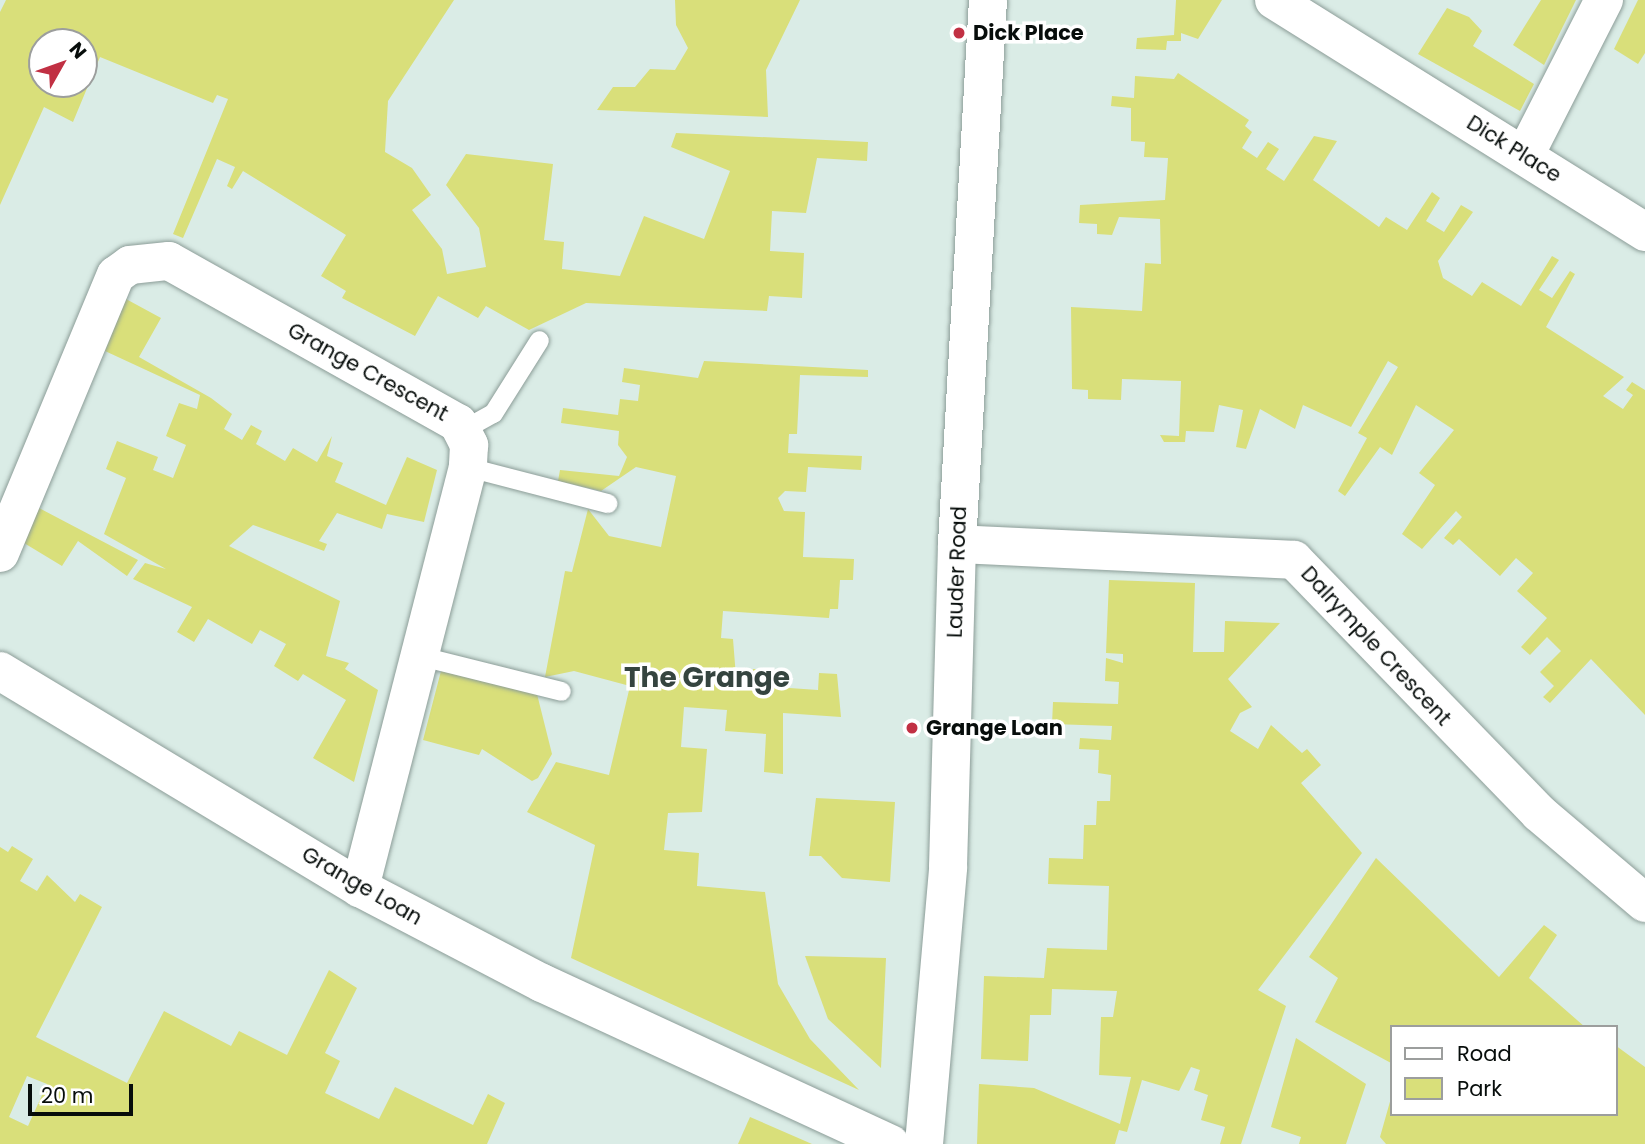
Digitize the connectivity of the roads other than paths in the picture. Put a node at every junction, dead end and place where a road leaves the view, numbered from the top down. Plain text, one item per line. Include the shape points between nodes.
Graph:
1 (988, 0) edge
2 (1274, 0) edge
3 (1604, 0) edge
4 (1525, 155) junction
5 (1645, 232) edge
6 (538, 340) dead end
7 (463, 430) junction
8 (468, 467) junction
9 (607, 503) dead end
10 (957, 544) junction
11 (0, 553) edge
12 (421, 656) junction
13 (0, 671) edge
14 (561, 691) dead end
15 (360, 888) junction
16 (1645, 903) edge
17 (891, 1144) edge
18 (924, 1144) edge

1 - 10 street, Lauder Road
2 - 4 street, Dick Place
3 - 4 street
4 - 5 street, Dick Place
6 - 7 lane via 493,413
7 - 8 street, Grange Crescent
7 - 11 street, Grange Crescent via 451,417 169,261 149,260 116,275
8 - 9 lane
8 - 12 street, Grange Crescent
10 - 16 street, Dalrymple Crescent via 1294,560 1493,768
10 - 18 street, Lauder Road via 948,867
12 - 14 lane
12 - 15 street, Grange Crescent
13 - 15 street, Grange Loan
15 - 17 street, Grange Loan via 542,984

